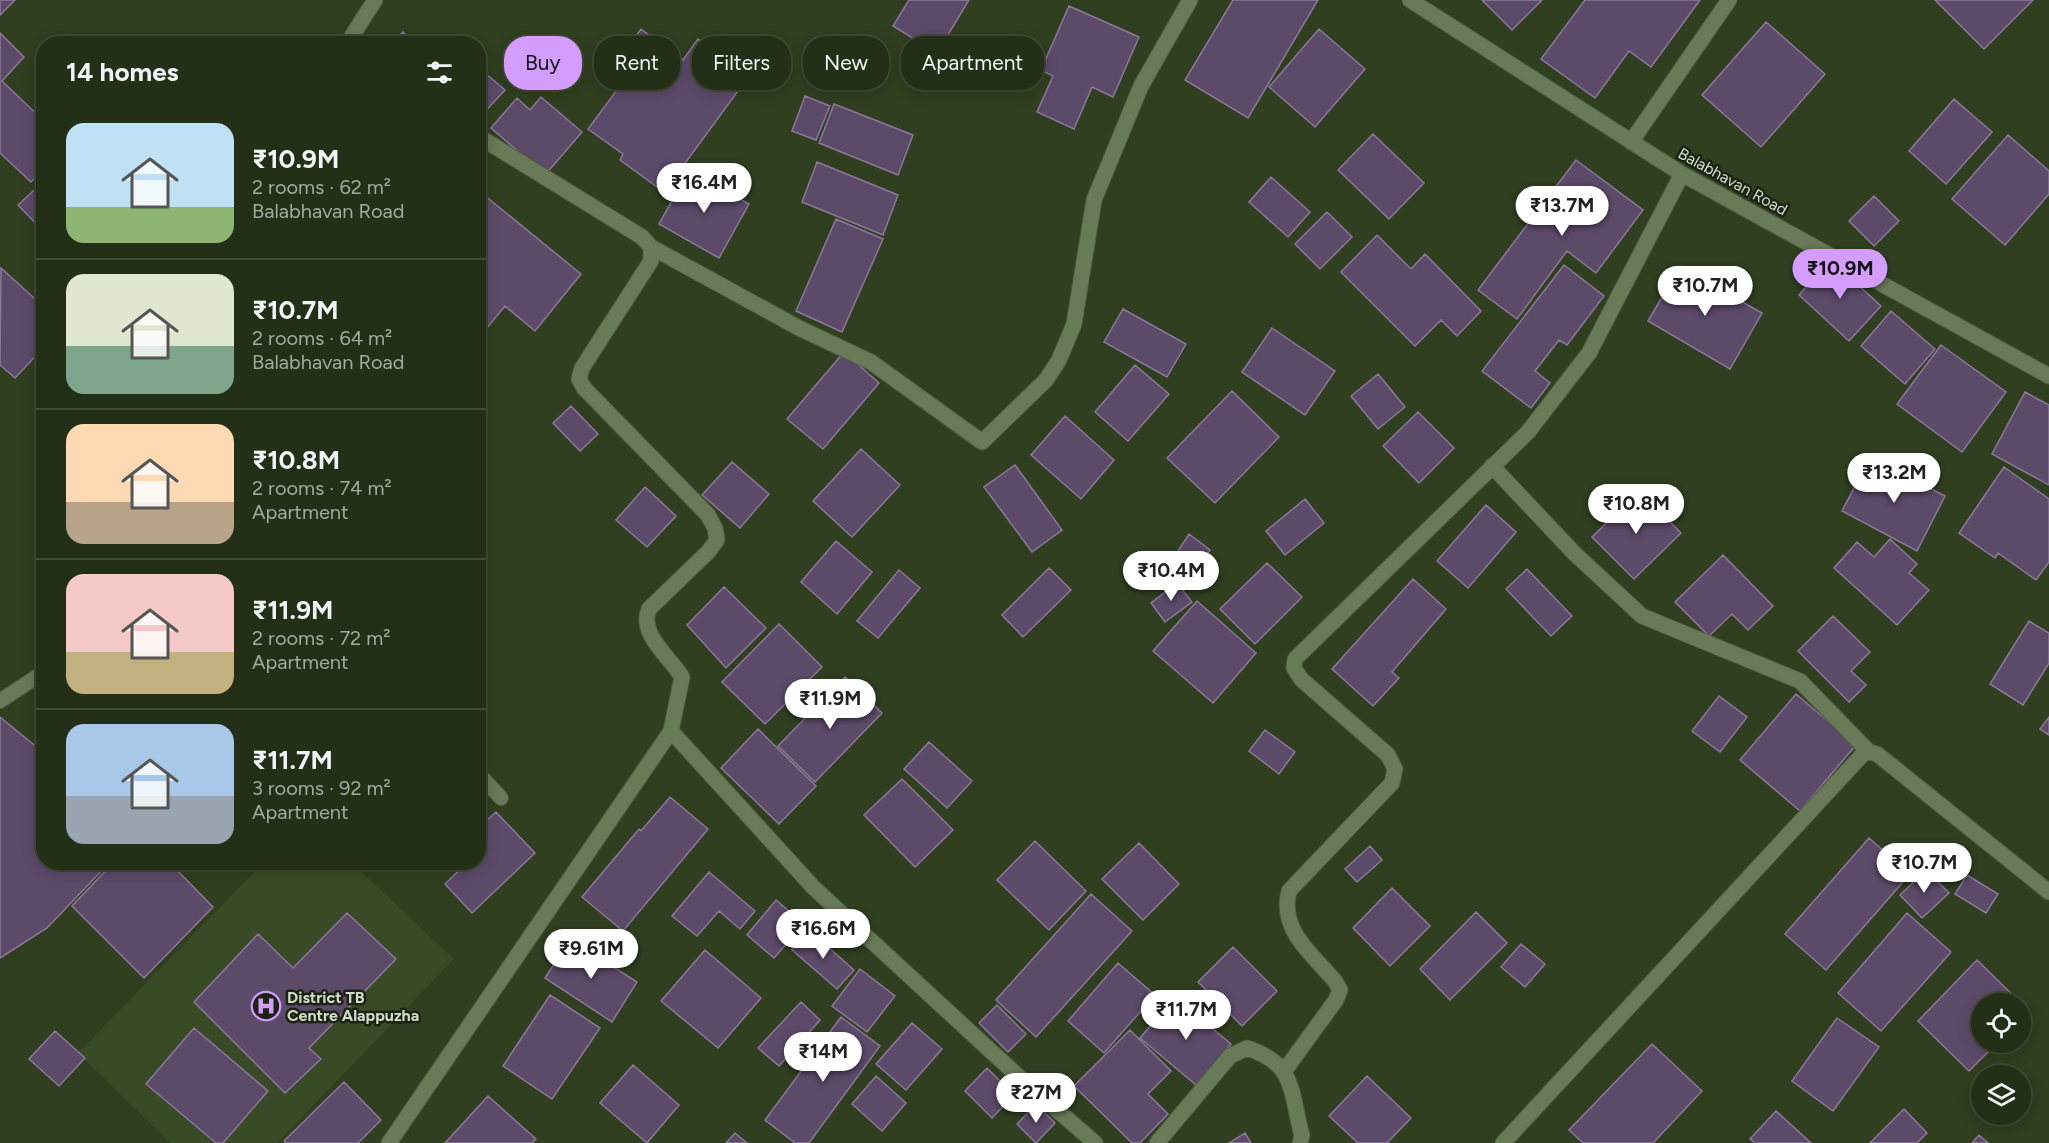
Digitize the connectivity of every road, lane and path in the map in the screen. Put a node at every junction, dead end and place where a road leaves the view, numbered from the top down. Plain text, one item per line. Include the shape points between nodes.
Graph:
1 (375, 0) edge
2 (1190, 0) edge
3 (1411, 0) edge
4 (1729, 0) edge
5 (351, 36) edge
6 (486, 141) edge
7 (1631, 142) junction
8 (1682, 174) junction
9 (651, 247) junction
10 (2049, 376) edge
11 (1492, 466) junction
12 (36, 677) edge
13 (0, 701) edge
14 (671, 731) junction
15 (1869, 752) junction
16 (486, 782) edge
17 (501, 798) dead end
18 (2049, 892) edge
19 (1285, 1071) junction
20 (389, 1143) edge
21 (1095, 1143) edge
22 (1157, 1143) edge
23 (1300, 1143) edge
24 (1503, 1143) edge

1 - 5 street
2 - 9 street via 1141,86 1094,200 1074,324 1059,360 1046,380 982,442 871,362 799,328
3 - 7 street, Balabhavan Road
4 - 7 street
6 - 9 street via 642,237
7 - 8 street, Balabhavan Road
8 - 10 street, Balabhavan Road
8 - 11 street via 1589,353 1528,432
9 - 14 street via 651,261 582,368 579,379 708,515 715,528 717,540 708,552 646,617 648,631 682,677
11 - 15 street via 1574,553 1642,616 1800,681
11 - 19 street via 1295,659 1294,668 1301,679 1388,755 1395,769 1392,783 1289,891 1284,908 1292,930 1340,990
12 - 13 lane
14 - 20 street
14 - 21 street via 814,888
15 - 18 street via 1877,754
15 - 24 street via 1863,754
16 - 17 lane
19 - 22 street via 1268,1055 1246,1048 1230,1056
19 - 23 street via 1302,1137

